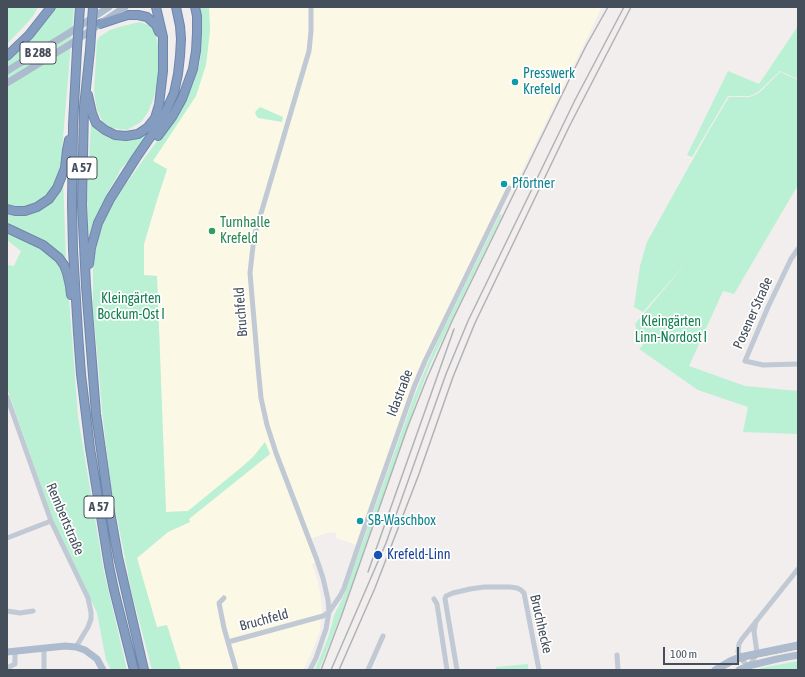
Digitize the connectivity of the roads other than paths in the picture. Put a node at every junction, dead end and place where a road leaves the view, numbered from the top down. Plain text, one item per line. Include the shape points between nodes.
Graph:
1 (51, 7) edge
2 (80, 7) edge
3 (93, 7) edge
4 (109, 7) edge
5 (125, 7) edge
6 (156, 7) edge
7 (176, 7) edge
8 (195, 7) edge
9 (311, 7) edge
10 (100, 24) junction
11 (90, 50) junction
12 (163, 54) junction
13 (7, 56) edge
14 (7, 72) edge
15 (7, 82) edge
16 (73, 125) junction
17 (124, 177) junction
18 (509, 188) dead end
19 (7, 209) edge
20 (7, 228) edge
21 (798, 249) edge
22 (86, 286) junction
23 (78, 333) junction
24 (798, 364) edge
25 (7, 397) edge
26 (51, 521) junction
27 (7, 538) edge
28 (798, 569) edge
29 (224, 598) dead end
30 (434, 599) dead end
31 (7, 611) edge
32 (33, 611) dead end
33 (329, 612) junction
34 (756, 621) junction
35 (383, 636) dead end
36 (228, 642) junction
37 (798, 645) edge
38 (76, 647) junction
39 (44, 648) junction
40 (7, 652) edge
41 (16, 653) junction
42 (757, 653) junction
43 (616, 655) dead end
44 (798, 655) edge
45 (740, 657) junction
46 (748, 666) junction
47 (7, 668) edge
48 (44, 670) edge
49 (103, 670) edge
50 (134, 670) edge
51 (144, 670) edge
52 (236, 670) edge
53 (310, 670) edge
54 (368, 670) edge
55 (447, 670) edge
56 (457, 670) edge
57 (539, 670) edge
58 (618, 670) edge
59 (715, 670) edge
60 (739, 670) edge

1 - 13 highway via 29,35
2 - 16 highway, A 57, bridge
3 - 11 highway, A 57, bridge
4 - 14 main road, B 288
5 - 10 main road, B 288
6 - 12 highway via 163,37
7 - 17 highway via 181,39 174,93 162,120
8 - 17 highway via 196,51 193,69 182,99 172,117
9 - 33 street, Bruchfeld via 309,51 254,237 250,273 265,417 323,578
10 - 12 highway via 128,15 147,17 156,25
10 - 15 main road, B 288
11 - 12 highway via 88,97 96,123 115,135 126,136 138,134 155,118 159,105
11 - 22 highway, A 57 via 82,157
16 - 19 highway via 61,178 49,199 37,208 25,211
16 - 23 highway, A 57 via 73,250
17 - 22 highway via 98,223 91,248
18 - 33 street, Idastraße via 414,387 344,588
20 - 23 highway via 44,245 64,265 70,286 72,314
21 - 24 street, Posener Straße via 768,307 745,361 763,365
22 - 51 highway, A 57 via 96,414 108,500 123,582
23 - 50 highway, A 57 via 90,448 109,566
25 - 26 street, Rembertstraße
26 - 27 street
26 - 38 street, Rembertstraße via 88,598 91,612 88,627
28 - 34 street
29 - 36 street, Bruchfeld via 219,603
30 - 55 street via 437,604
31 - 32 street
33 - 36 street, Bruchfeld via 323,616
33 - 53 street, Bruchfeld via 322,642
34 - 42 street via 754,631
34 - 45 street via 742,638 738,652
35 - 54 street
36 - 52 street, Bruchfeld
37 - 42 main road
38 - 39 main road
38 - 49 main road via 97,659
39 - 41 main road
39 - 48 street
40 - 41 main road
41 - 47 street via 15,664
42 - 45 main road
42 - 46 street
43 - 58 street
44 - 46 main road
45 - 46 street
45 - 59 main road
46 - 60 main road
56 - 57 street, Bruchhecke via 446,596 484,588 510,587 524,593

